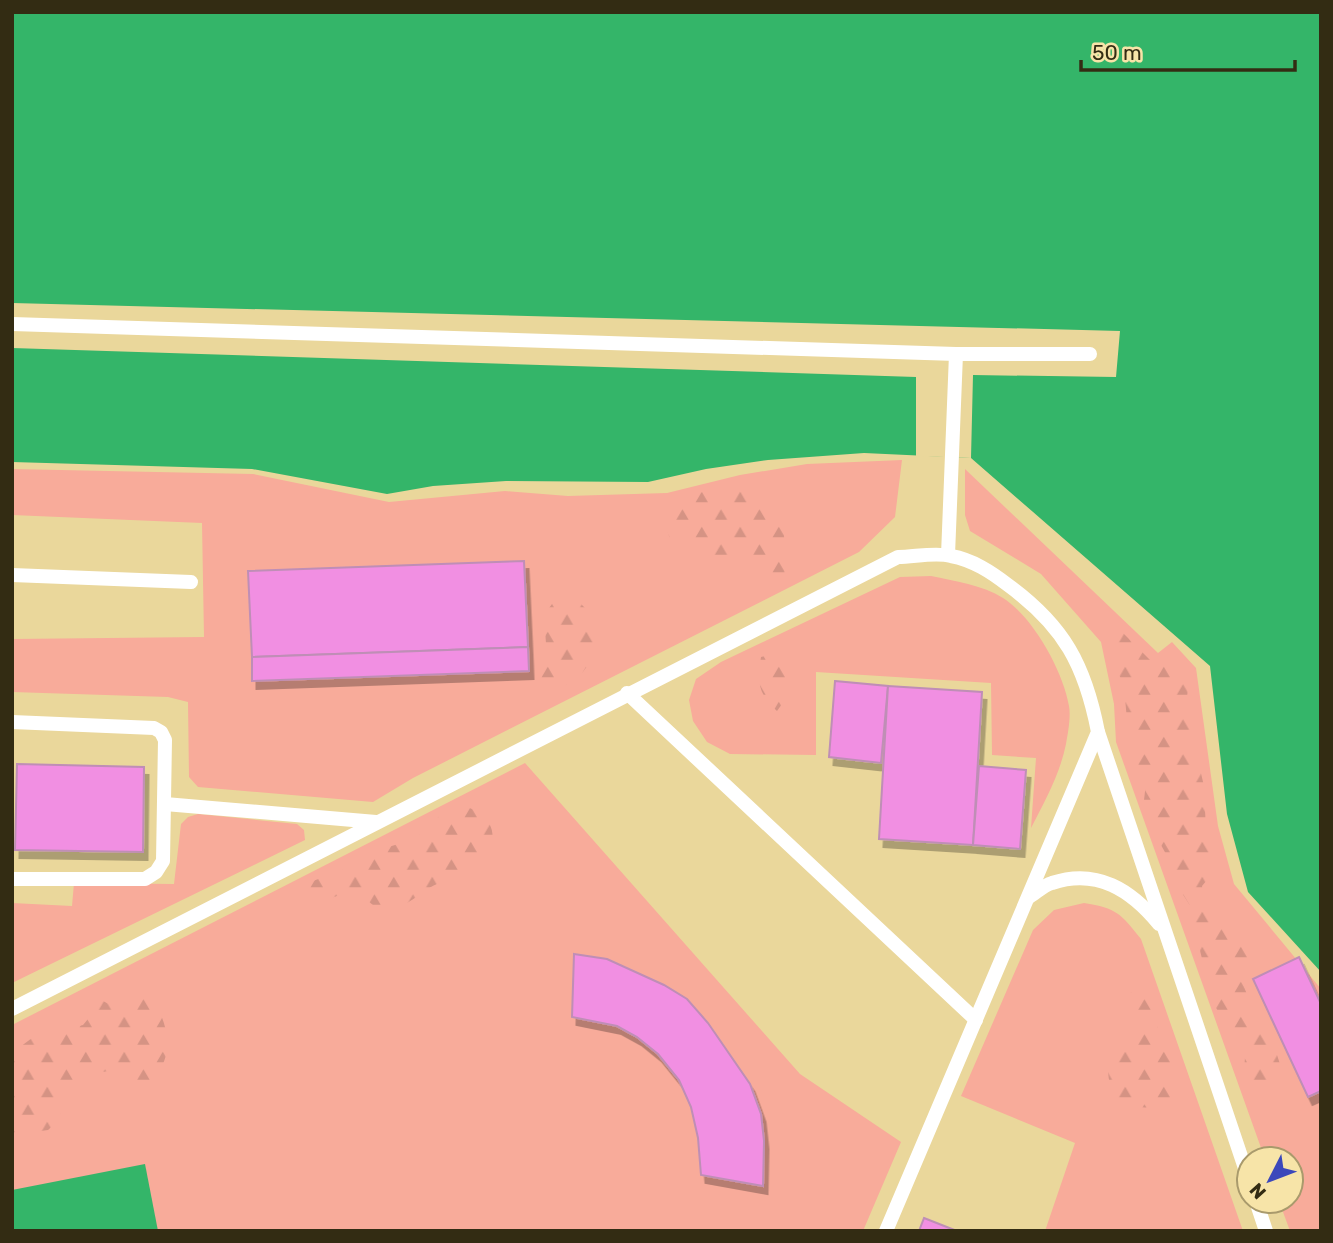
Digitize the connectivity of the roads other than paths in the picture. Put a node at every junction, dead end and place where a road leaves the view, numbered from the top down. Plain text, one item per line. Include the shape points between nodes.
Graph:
1 (12, 324) edge
2 (956, 354) junction
3 (1090, 354) dead end
4 (948, 555) junction
5 (12, 575) edge
6 (191, 582) dead end
7 (627, 694) junction
8 (12, 722) edge
9 (1098, 732) junction
10 (165, 804) junction
11 (377, 822) junction
12 (12, 879) edge
13 (1027, 898) junction
14 (1166, 933) junction
15 (12, 1009) edge
16 (976, 1020) junction
17 (1237, 1145) edge
18 (886, 1231) edge

1 - 2 lane
2 - 3 lane
2 - 4 lane
4 - 7 lane via 898,558
4 - 9 lane via 991,572 1054,624 1077,661
5 - 6 lane
7 - 11 lane
7 - 16 lane
8 - 10 lane via 154,727 165,740
9 - 13 lane
9 - 14 lane
10 - 11 lane
10 - 12 lane via 163,861 145,879
11 - 15 lane
13 - 14 lane via 1050,883 1094,879 1133,896
13 - 16 lane
14 - 17 lane
16 - 18 lane

